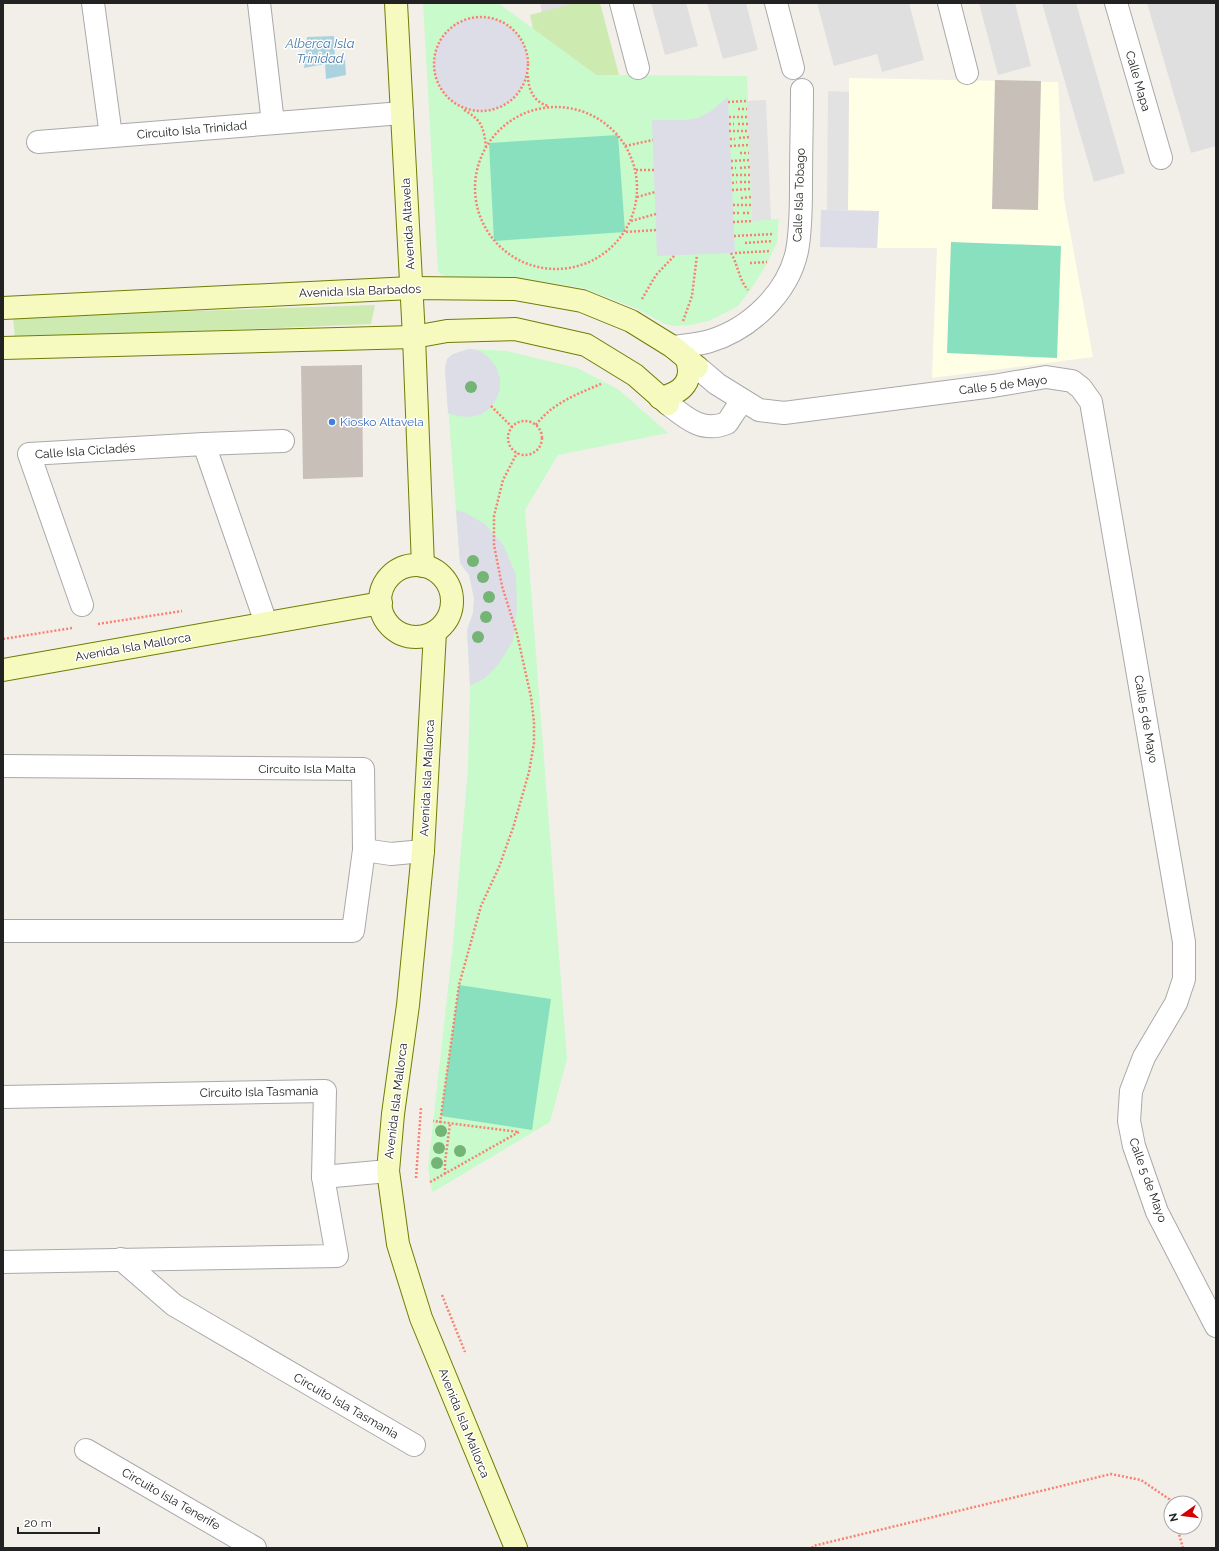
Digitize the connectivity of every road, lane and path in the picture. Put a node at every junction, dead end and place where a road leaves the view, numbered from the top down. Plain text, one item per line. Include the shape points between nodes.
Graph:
1 (92, 3) edge
2 (259, 3) edge
3 (396, 3) edge
4 (621, 3) edge
5 (776, 3) edge
6 (949, 3) edge
7 (1116, 3) edge
8 (638, 68) dead end
9 (793, 68) dead end
10 (528, 71) junction
11 (967, 73) dead end
12 (802, 90) dead end
13 (747, 101) dead end
14 (728, 102) dead end
15 (458, 107) junction
16 (551, 107) junction
17 (747, 108) dead end
18 (738, 109) dead end
19 (402, 113) junction
20 (729, 117) dead end
21 (748, 117) dead end
22 (273, 123) junction
23 (729, 124) dead end
24 (734, 124) dead end
25 (738, 124) dead end
26 (748, 124) dead end
27 (729, 131) dead end
28 (748, 131) dead end
29 (112, 136) junction
30 (739, 138) dead end
31 (749, 138) dead end
32 (730, 139) dead end
33 (734, 139) dead end
34 (653, 140) dead end
35 (38, 142) dead end
36 (749, 145) dead end
37 (625, 146) junction
38 (730, 146) dead end
39 (486, 148) junction
40 (749, 153) dead end
41 (740, 154) dead end
42 (1161, 158) dead end
43 (750, 160) dead end
44 (731, 161) dead end
45 (750, 167) dead end
46 (731, 168) dead end
47 (736, 168) dead end
48 (740, 168) dead end
49 (636, 170) junction
50 (654, 170) dead end
51 (732, 175) dead end
52 (750, 175) dead end
53 (750, 182) dead end
54 (732, 183) dead end
55 (732, 190) dead end
56 (750, 190) dead end
57 (655, 192) dead end
58 (637, 197) junction
59 (751, 197) dead end
60 (741, 198) dead end
61 (732, 205) dead end
62 (751, 205) dead end
63 (733, 213) dead end
64 (739, 213) dead end
65 (743, 213) dead end
66 (751, 213) dead end
67 (656, 214) dead end
68 (630, 221) junction
69 (752, 221) dead end
70 (733, 222) dead end
71 (656, 230) dead end
72 (625, 232) junction
73 (778, 234) dead end
74 (734, 236) dead end
75 (777, 241) dead end
76 (745, 243) dead end
77 (773, 251) dead end
78 (731, 253) dead end
79 (735, 253) dead end
80 (675, 255) dead end
81 (697, 255) dead end
82 (750, 262) dead end
83 (768, 262) dead end
84 (411, 288) junction
85 (750, 292) dead end
86 (640, 304) dead end
87 (3, 308) edge
88 (682, 326) dead end
89 (414, 337) junction
90 (3, 348) edge
91 (685, 357) junction
92 (605, 382) dead end
93 (664, 401) junction
94 (745, 402) junction
95 (491, 406) dead end
96 (536, 425) junction
97 (512, 427) junction
98 (283, 441) dead end
99 (204, 444) junction
100 (517, 453) junction
101 (423, 566) junction
102 (381, 603) junction
103 (82, 605) dead end
104 (188, 610) dead end
105 (266, 623) junction
106 (95, 624) dead end
107 (72, 628) dead end
108 (435, 632) junction
109 (3, 639) edge
110 (3, 670) edge
111 (3, 766) edge
112 (364, 850) junction
113 (423, 851) junction
114 (3, 931) edge
115 (3, 1097) edge
116 (421, 1106) dead end
117 (433, 1122) dead end
118 (440, 1122) junction
119 (450, 1124) junction
120 (388, 1171) junction
121 (445, 1174) junction
122 (323, 1177) junction
123 (430, 1182) dead end
124 (417, 1183) dead end
125 (120, 1259) junction
126 (3, 1262) edge
127 (442, 1294) dead end
128 (1216, 1326) edge
129 (467, 1358) dead end
130 (414, 1445) dead end
131 (86, 1450) dead end
132 (1163, 1495) edge
133 (1179, 1535) edge
134 (255, 1548) edge
135 (516, 1548) edge
136 (812, 1548) edge
137 (1182, 1548) edge

1 - 29 street
2 - 22 street
3 - 19 street, Avenida Altavela
4 - 8 street
5 - 9 street
6 - 11 street
7 - 42 street, Calle Mapa
10 - 15 path via 524,86 515,98 502,107 488,112 473,112
10 - 15 path via 528,56 523,41 514,29 500,20 468,18 453,25 442,37 435,51 433,68 437,84 446,97
10 - 16 path via 528,85 534,97 542,105
12 - 91 street, Calle Isla Tobago via 800,226 797,252 791,269 771,301 757,315 743,326 709,341
13 - 14 path
15 - 39 path via 474,115 479,121 485,133
16 - 37 path via 576,109 599,119 618,135
16 - 39 path via 527,112 505,125
17 - 18 path
19 - 22 street, Circuito Isla Trinidad
19 - 84 street, Avenida Altavela
20 - 21 path
22 - 29 street, Circuito Isla Trinidad
23 - 24 path
25 - 26 path
27 - 28 path
29 - 35 street, Circuito Isla Trinidad
30 - 31 path
32 - 33 path
34 - 37 path
36 - 38 path
37 - 49 path
39 - 72 path via 477,171 476,196 482,220 494,241 510,255 530,265 551,270 573,268 593,260 611,248
40 - 41 path
43 - 44 path
45 - 48 path
46 - 47 path
49 - 50 path
49 - 58 path
51 - 52 path
53 - 54 path
55 - 56 path
57 - 58 path
58 - 68 path
59 - 60 path
61 - 62 path
63 - 64 path
65 - 66 path
67 - 68 path
68 - 72 path
69 - 70 path
71 - 72 path
73 - 74 path
75 - 76 path
77 - 79 path
78 - 85 path via 744,285
80 - 86 path via 656,274
81 - 88 path via 692,296
82 - 83 path
84 - 87 street, Avenida Isla Barbados
84 - 89 street, Avenida Altavela
84 - 91 street, Avenida Isla Barbados via 515,289 582,301 631,321
89 - 90 street
89 - 93 street via 447,331 515,329 586,345 635,375
89 - 101 street, Avenida Altavela
91 - 93 street via 690,369 686,383
91 - 94 street, Calle 5 de Mayo via 717,384
92 - 96 path via 565,401
93 - 94 street via 685,417 702,426 712,427 727,423 739,404
94 - 128 street, Calle 5 de Mayo via 759,410 784,413 1046,378 1072,381 1091,402 1184,942 1184,978 1176,1003 1144,1057 1131,1091 1129,1121 1134,1146 1157,1212
95 - 97 path
96 - 97 path via 526,421 516,423
96 - 100 path via 542,435 540,446 531,454
97 - 100 path via 508,442
98 - 99 street, Calle Isla Cicladés
99 - 103 street, Calle Isla Cicladés via 29,454
99 - 105 street
100 - 118 path via 501,487 494,516 494,545 531,697 534,743 529,772 513,828 481,906 459,985
101 - 102 street via 412,565 393,574 386,582
101 - 108 street via 435,570 450,588 450,613 444,624
102 - 105 street, Avenida Isla Mallorca
102 - 108 street via 386,621 400,633 418,637
104 - 106 path
105 - 110 street, Avenida Isla Mallorca
107 - 109 path
108 - 113 street, Avenida Isla Mallorca
111 - 112 street, Circuito Isla Malta via 363,769
112 - 113 street via 391,854
112 - 114 street, Circuito Isla Malta via 353,930
113 - 120 street, Avenida Isla Mallorca
115 - 122 street, Circuito Isla Tasmania via 325,1091
116 - 124 path
117 - 118 path
118 - 119 path
119 - 121 path
119 - 121 path via 519,1132
120 - 122 street
120 - 135 street, Avenida Isla Mallorca via 398,1244 421,1318
121 - 123 path
122 - 125 street, Circuito Isla Tasmania via 337,1256
125 - 126 street, Circuito Isla Tasmania
125 - 130 street, Circuito Isla Tasmania via 174,1305
127 - 129 path
131 - 134 street, Circuito Isla Tenerife
132 - 136 path via 1141,1480 1111,1474
133 - 137 path

